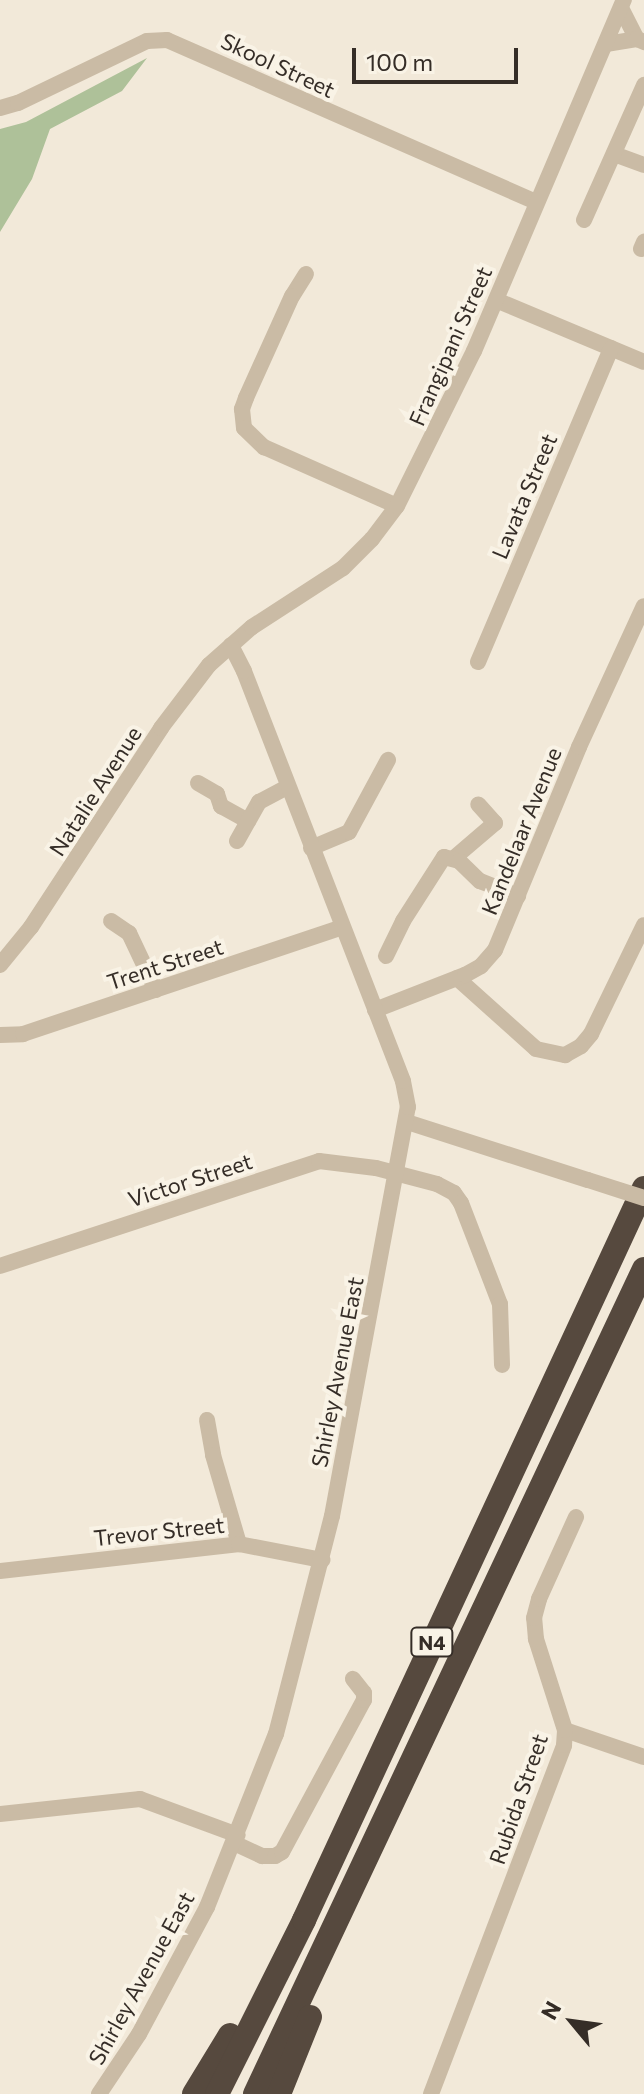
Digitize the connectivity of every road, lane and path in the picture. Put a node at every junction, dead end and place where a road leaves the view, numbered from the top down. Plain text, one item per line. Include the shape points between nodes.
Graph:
1 (622, 4) edge
2 (641, 40) edge
3 (606, 44) junction
4 (644, 85) edge
5 (0, 108) edge
6 (614, 154) junction
7 (644, 165) edge
8 (536, 202) junction
9 (584, 220) dead end
10 (306, 274) dead end
11 (496, 300) junction
12 (611, 348) junction
13 (644, 362) edge
14 (397, 506) junction
15 (644, 606) edge
16 (231, 645) junction
17 (478, 662) dead end
18 (388, 760) dead end
19 (198, 783) dead end
20 (287, 787) junction
21 (478, 804) dead end
22 (248, 821) junction
23 (237, 841) dead end
24 (311, 848) junction
25 (454, 858) junction
26 (518, 896) junction
27 (111, 921) dead end
28 (644, 925) edge
29 (342, 927) junction
30 (386, 956) dead end
31 (0, 965) edge
32 (457, 978) junction
33 (156, 990) junction
34 (375, 1010) junction
35 (0, 1035) edge
36 (407, 1122) junction
37 (397, 1173) junction
38 (644, 1188) edge
39 (644, 1198) edge
40 (0, 1266) edge
41 (644, 1269) edge
42 (502, 1365) dead end
43 (207, 1420) dead end
44 (576, 1517) dead end
45 (239, 1544) junction
46 (322, 1560) junction
47 (466, 1567) junction
48 (0, 1571) edge
49 (353, 1679) dead end
50 (565, 1730) junction
51 (644, 1757) edge
52 (0, 1814) edge
53 (386, 1821) junction
54 (236, 1839) junction
55 (99, 2094) edge
56 (194, 2094) edge
57 (217, 2094) edge
58 (255, 2094) edge
59 (279, 2094) edge
60 (431, 2094) edge

1 - 2 street
1 - 3 street, Frangipani Street
2 - 3 street
3 - 8 street, Frangipani Street
4 - 6 street
5 - 8 street, Skool Street via 147,41 167,40
6 - 7 street
6 - 9 street
8 - 11 street, Frangipani Street
10 - 14 street via 246,398 244,428 264,447
11 - 12 street
11 - 14 street, Frangipani Street
12 - 13 street
12 - 17 street, Lavata Street
14 - 16 street, Frangipani Street via 343,568
15 - 26 street, Kandelaar Avenue
16 - 20 street, Shirley Avenue East
16 - 31 street, Natalie Avenue via 189,690 38,917
18 - 24 street via 349,832
19 - 22 street via 217,794 221,806
20 - 22 street via 264,798
20 - 24 street, Shirley Avenue East
21 - 25 street via 495,823
22 - 23 street
24 - 29 street, Shirley Avenue East
25 - 26 street via 480,881
25 - 30 street via 444,857 434,868
26 - 32 street, Kandelaar Avenue via 490,957
27 - 33 street via 129,933
28 - 32 street via 591,1034 565,1055 536,1049
29 - 33 street, Trent Street
29 - 34 street, Shirley Avenue East
32 - 34 street, Kandelaar Avenue
33 - 35 street, Trent Street via 23,1034
34 - 36 street, Shirley Avenue East via 403,1081
36 - 37 street, Shirley Avenue East
36 - 39 street, bridge
37 - 40 street, Victor Street via 319,1161
37 - 42 street, Victor Street via 447,1188 461,1203 500,1304
37 - 46 street, Shirley Avenue East
38 - 47 highway, N4
41 - 53 highway, N4
43 - 45 street
44 - 50 street, Rubida Street via 539,1599 534,1629
45 - 46 street, Trevor Street
45 - 48 street, Trevor Street
46 - 54 street, Shirley Avenue East via 276,1734
47 - 56 highway via 248,2006
47 - 57 highway, N4 via 304,1920
49 - 54 street via 365,1697 282,1852 266,1857
50 - 51 street
50 - 60 street, Rubida Street via 560,1758
52 - 54 street via 140,1799
53 - 58 highway, N4
53 - 59 highway
54 - 55 street, Shirley Avenue East via 212,1898 146,2021

